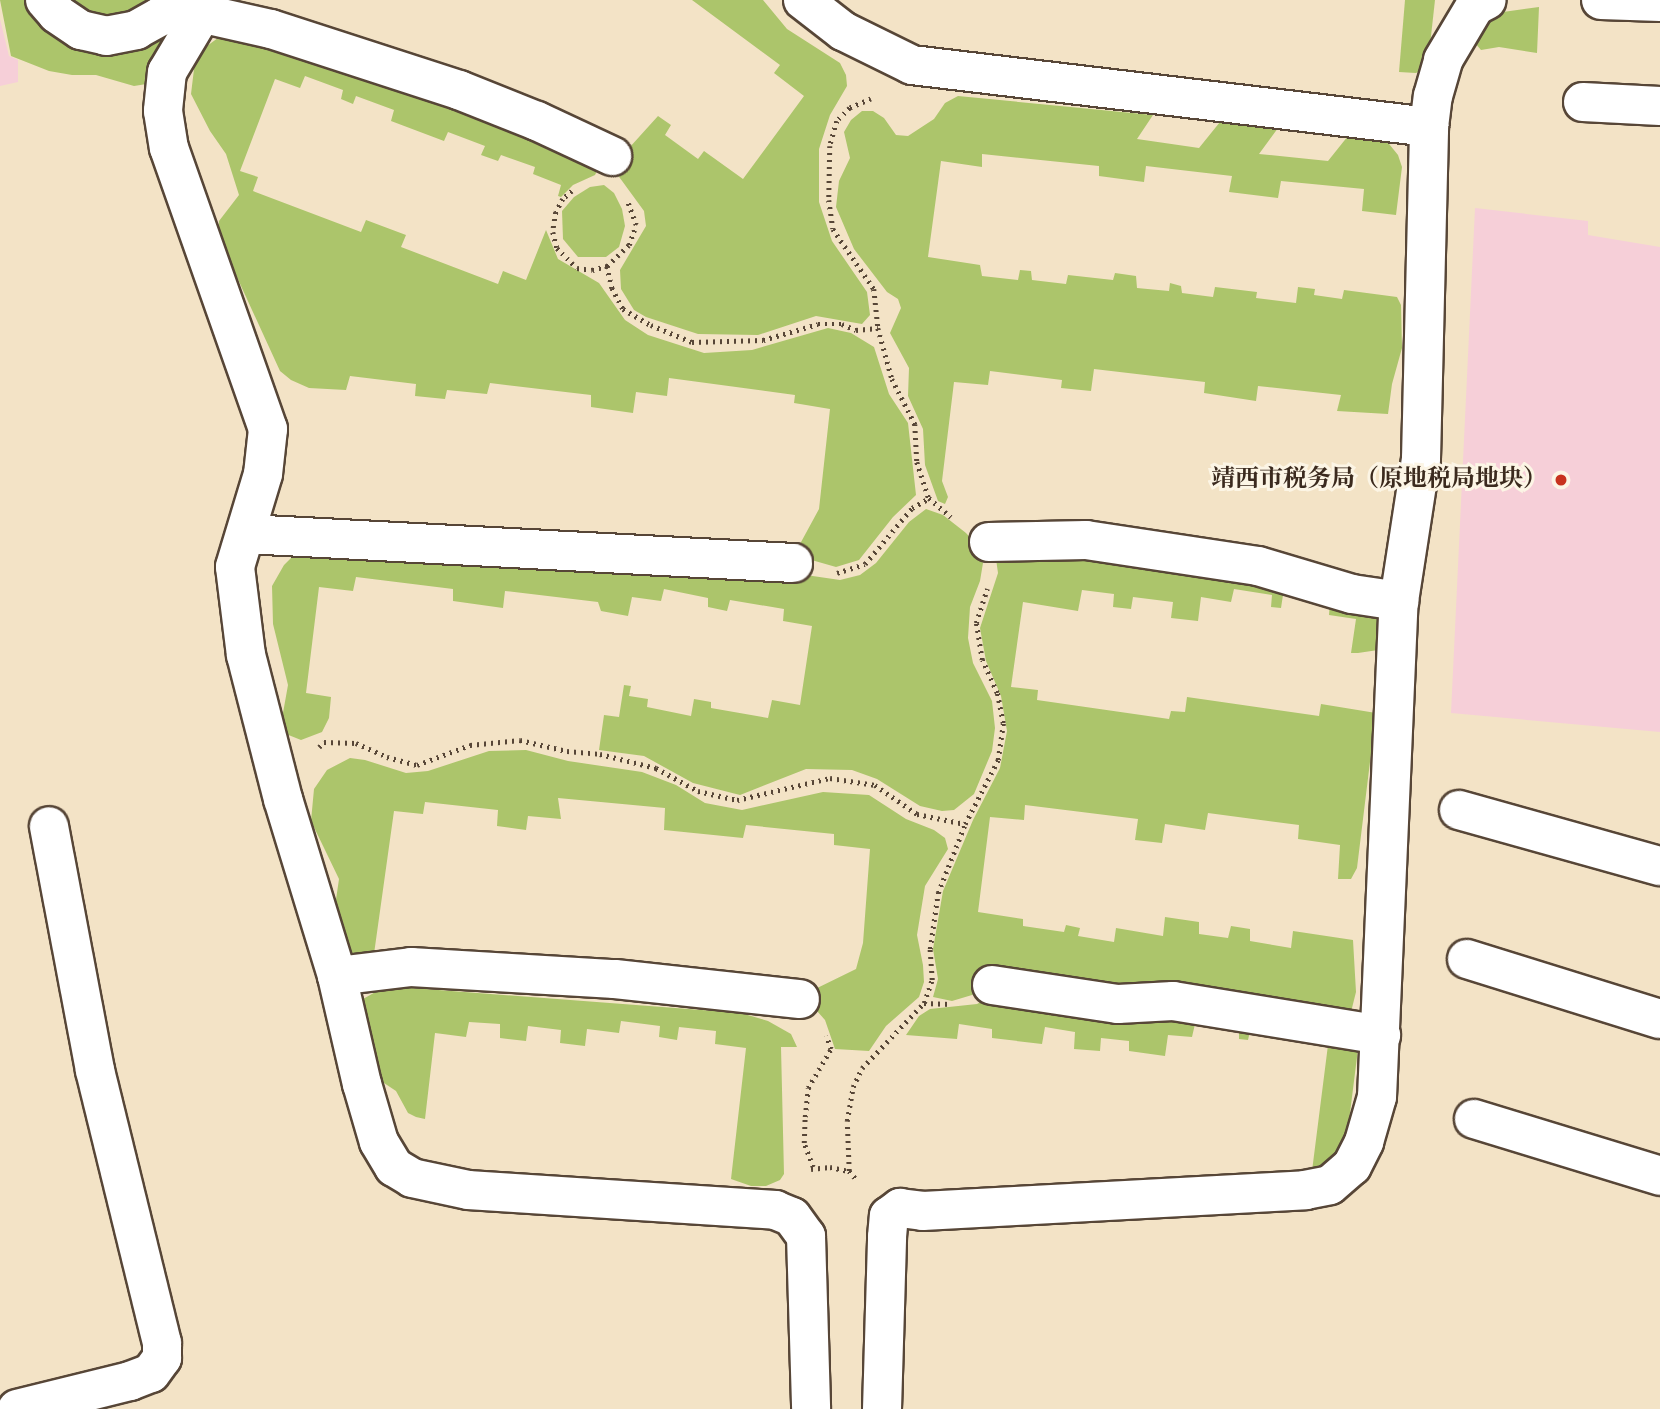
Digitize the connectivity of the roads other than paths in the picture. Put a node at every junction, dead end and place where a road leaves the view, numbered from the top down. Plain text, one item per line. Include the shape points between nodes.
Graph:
1 (45, 0) edge
2 (803, 0) edge
3 (1487, 0) edge
4 (1601, 0) edge
5 (1660, 2) edge
6 (204, 8) edge
7 (1583, 102) dead end
8 (1660, 106) edge
9 (1429, 127) junction
10 (607, 168) road end
11 (246, 534) junction
12 (989, 542) road end
13 (793, 563) road end
14 (1399, 601) junction
15 (1459, 810) dead end
16 (49, 826) dead end
17 (1660, 866) edge
18 (1467, 959) dead end
19 (337, 976) junction
20 (992, 985) dead end
21 (800, 999) road end
22 (1660, 1019) edge
23 (1381, 1035) junction
24 (1474, 1119) dead end
25 (1660, 1175) edge
26 (17, 1409) edge
27 (811, 1409) edge
28 (882, 1409) edge

1 - 6 street via 80,30 106,36 136,30 182,9
2 - 9 street via 843,31 912,65
3 - 9 street via 1475,6 1443,60
4 - 5 street
6 - 10 street via 459,90 537,121
6 - 11 street via 167,72 163,111 169,148 268,429
7 - 8 street
9 - 14 street via 1421,459
11 - 13 street
11 - 19 street via 235,567 246,655 283,799
12 - 14 street via 1086,540 1258,566 1352,594
14 - 23 street
15 - 17 street
16 - 26 street via 95,1070 162,1358 151,1373 130,1381
18 - 22 street
19 - 21 street via 411,967 615,979
19 - 27 street via 379,1142 394,1167 412,1178 468,1190 775,1210 792,1217 806,1236
20 - 23 street via 1118,1004 1173,1001
23 - 28 street via 1377,1097 1364,1142 1352,1166 1330,1185 937,1210 900,1208 889,1216
24 - 25 street

